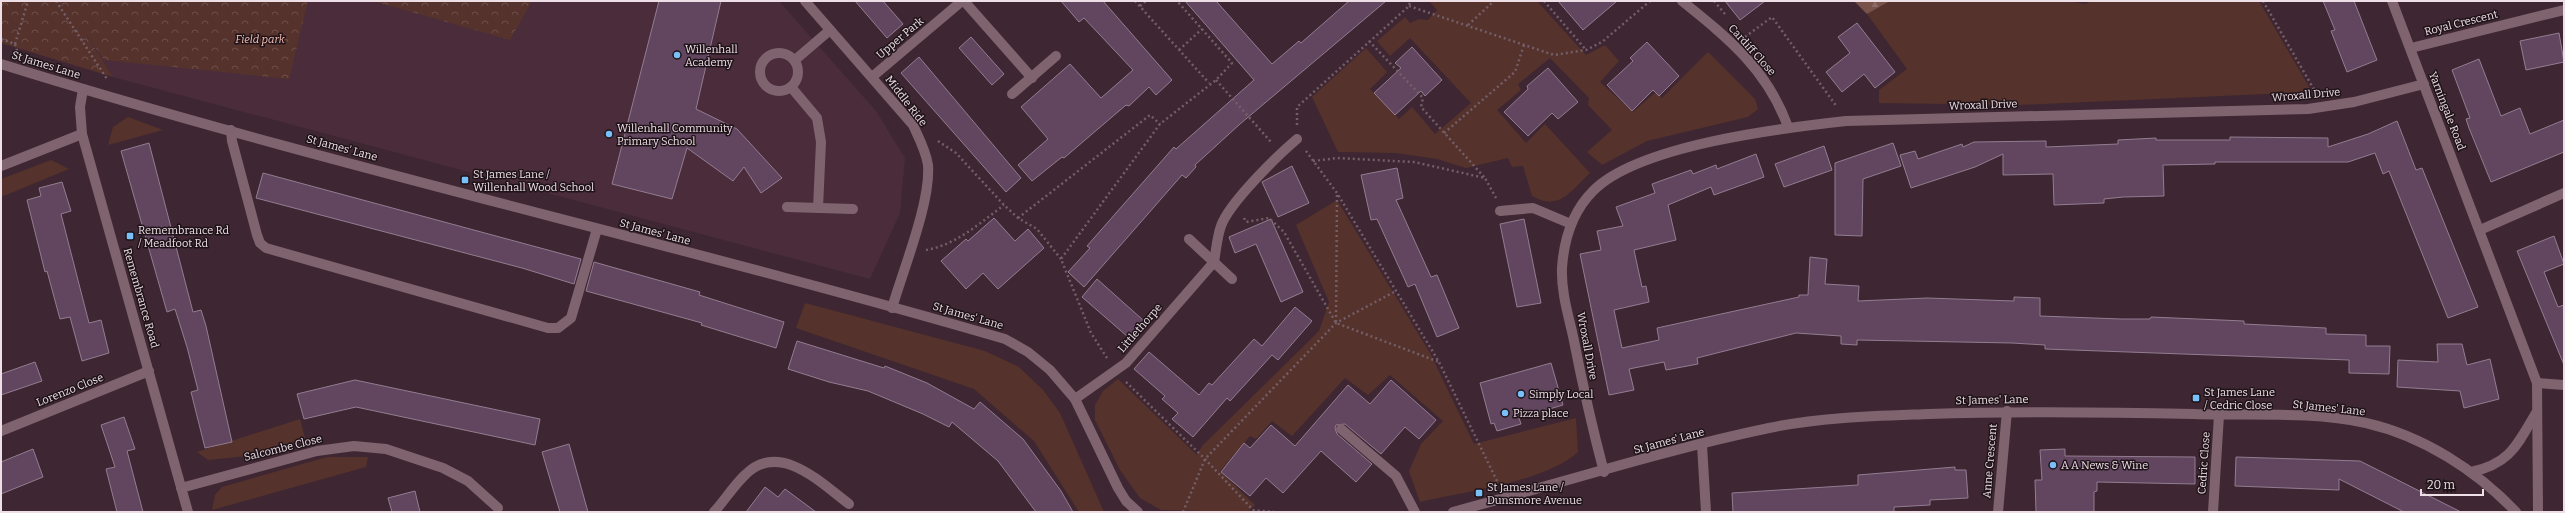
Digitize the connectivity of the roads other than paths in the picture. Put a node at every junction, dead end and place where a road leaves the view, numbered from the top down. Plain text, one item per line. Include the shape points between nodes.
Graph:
1 (805, 1) edge
2 (963, 1) edge
3 (1682, 1) edge
4 (2392, 1) edge
5 (2564, 10) edge
6 (830, 30) junction
7 (2411, 48) junction
8 (1056, 56) dead end
9 (795, 60) junction
10 (1, 64) edge
11 (872, 77) junction
12 (1032, 78) junction
13 (2424, 84) junction
14 (791, 87) junction
15 (83, 89) junction
16 (1012, 94) dead end
17 (1788, 127) junction
18 (231, 130) junction
19 (82, 134) junction
20 (1297, 138) road end
21 (1, 166) edge
22 (2564, 193) edge
23 (787, 207) dead end
24 (818, 208) junction
25 (854, 209) dead end
26 (1500, 211) road end
27 (1571, 224) junction
28 (597, 229) junction
29 (2480, 230) junction
30 (1189, 239) dead end
31 (1214, 262) junction
32 (1232, 279) dead end
33 (892, 308) junction
34 (149, 371) junction
35 (2537, 383) junction
36 (2564, 385) edge
37 (1075, 399) junction
38 (2007, 411) junction
39 (2537, 411) junction
40 (2219, 415) junction
41 (1341, 429) dead end
42 (1, 432) edge
43 (1702, 445) junction
44 (1604, 472) junction
45 (2471, 472) junction
46 (181, 488) junction
47 (849, 504) dead end
48 (498, 508) dead end
49 (188, 512) edge
50 (714, 512) edge
51 (1138, 512) edge
52 (1415, 512) edge
53 (1453, 512) edge
54 (1706, 512) edge
55 (1998, 512) edge
56 (2213, 512) edge
57 (2516, 512) edge
58 (2538, 512) edge

1 - 6 street, Middle Ride
2 - 11 street, Upper Park
2 - 12 street, Upper Park
3 - 17 street, Cardiff Close via 1734,45 1775,94
4 - 7 street, Yarningale Road
5 - 7 street, Royal Crescent
6 - 9 street
6 - 11 street, Middle Ride
7 - 13 street, Yarningale Road
8 - 12 street
9 - 14 street via 799,71 798,78
9 - 14 street via 784,53 771,54 760,69 763,81 773,90
10 - 15 street, St James Lane
11 - 33 street, Middle Ride via 912,126 923,145 928,164 928,189
12 - 16 street
13 - 17 street, Wroxall Drive via 2324,107 1846,121
13 - 29 street, Yarningale Road
14 - 24 street via 817,118 821,142
15 - 18 street, St James' Lane
15 - 19 street, Remembrance Road via 80,107
17 - 27 street, Wroxall Drive via 1657,156 1630,166 1593,191
18 - 28 street, St James' Lane
18 - 28 street via 257,235 260,243 266,248 548,328 558,328 571,318
19 - 21 street
19 - 34 street, Remembrance Road
20 - 31 street via 1236,204 1221,225
22 - 29 street
23 - 24 street
24 - 25 street
26 - 27 street via 1538,209
27 - 44 street, Wroxall Drive via 1563,257 1563,289
28 - 33 street, St James' Lane
29 - 35 street, Yarningale Road
30 - 31 street
31 - 32 street
31 - 37 street, Littlethorpe via 1126,363
33 - 37 street, St James' Lane via 1005,339 1028,352 1050,370
34 - 42 street, Lorenzo Close
34 - 46 street, Remembrance Road
35 - 36 street
35 - 39 street, Yarningale Road
37 - 51 street, St James' Lane via 1118,488 1126,501
38 - 40 street, St James' Lane
38 - 43 street, St James' Lane via 1858,416 1771,427
38 - 55 street, Anne Crescent
39 - 45 street via 2510,453 2492,468
39 - 58 street, Yarningale Road
40 - 45 street, St James' Lane via 2292,416 2365,423 2403,435 2435,450
40 - 56 street, Cedric Close
41 - 52 street via 1396,476
43 - 44 street, St James' Lane
43 - 54 street
44 - 53 street, St James' Lane
45 - 57 street, St James' Lane via 2498,493
46 - 48 street, Salcombe Close via 317,451 354,446 386,449 443,468 468,481
46 - 49 street, Remembrance Road
47 - 50 street via 793,463 766,462 746,473

